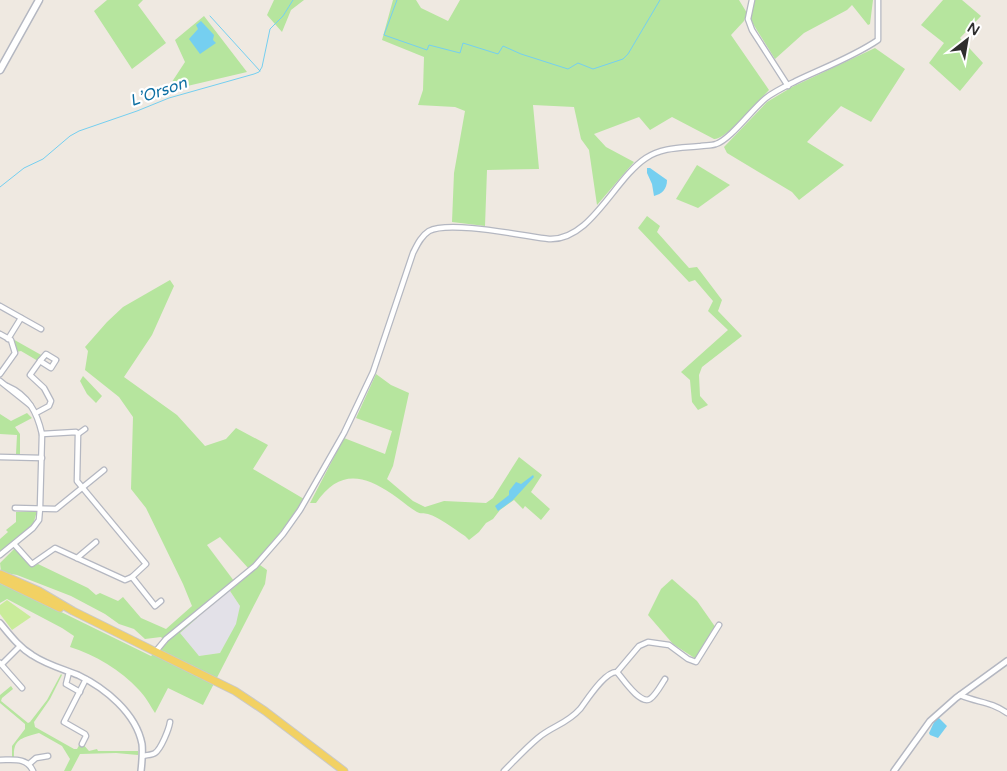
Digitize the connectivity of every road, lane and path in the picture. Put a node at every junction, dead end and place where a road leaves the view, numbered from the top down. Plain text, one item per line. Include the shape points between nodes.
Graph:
1 (39, 0) edge
2 (752, 0) edge
3 (878, 0) edge
4 (0, 70) edge
5 (788, 86) junction
6 (0, 306) edge
7 (21, 318) junction
8 (41, 329) dead end
9 (0, 334) edge
10 (8, 339) junction
11 (40, 361) dead end
12 (0, 374) edge
13 (0, 381) edge
14 (36, 413) junction
15 (85, 429) dead end
16 (42, 434) junction
17 (78, 434) junction
18 (0, 457) edge
19 (42, 458) junction
20 (104, 470) dead end
21 (83, 488) junction
22 (15, 508) dead end
23 (40, 508) junction
24 (96, 542) dead end
25 (14, 544) junction
26 (0, 547) edge
27 (2, 555) edge
28 (78, 558) junction
29 (0, 574) edge
30 (132, 577) junction
31 (0, 579) edge
32 (161, 601) dead end
33 (0, 622) edge
34 (95, 622) junction
35 (719, 625) dead end
36 (20, 646) junction
37 (156, 652) junction
38 (1007, 661) edge
39 (1, 663) edge
40 (69, 672) junction
41 (618, 672) junction
42 (86, 679) junction
43 (665, 679) dead end
44 (22, 688) dead end
45 (80, 692) junction
46 (960, 695) junction
47 (1007, 713) edge
48 (170, 722) dead end
49 (82, 744) dead end
50 (48, 756) dead end
51 (143, 756) junction
52 (0, 760) edge
53 (29, 764) junction
54 (33, 771) edge
55 (141, 771) edge
56 (344, 771) edge
57 (504, 771) edge
58 (896, 771) edge

1 - 4 main road
2 - 5 street via 748,19 752,30
3 - 5 street via 878,40
5 - 37 street via 768,96 717,144 665,149 647,157 571,235 549,239 456,226 439,227 423,237 413,253 373,372 344,433 300,510 255,566 166,639
6 - 7 street
7 - 8 street
7 - 10 street
9 - 10 street
10 - 12 street via 15,353
11 - 14 street via 30,375 49,395 51,404
13 - 14 street via 31,405
14 - 16 street
15 - 17 street
16 - 17 street
16 - 19 street
17 - 21 street via 78,481
18 - 19 street
19 - 23 street
20 - 21 street
21 - 23 street via 56,509
21 - 30 street via 146,564
22 - 23 street
23 - 25 street via 34,528
24 - 28 street
25 - 27 street
25 - 28 street via 32,564 55,548
26 - 27 street
28 - 30 street via 125,580
29 - 34 main road
30 - 32 street via 155,606
31 - 34 main road
33 - 36 street
34 - 37 main road
35 - 41 street via 696,662 669,645 648,642 639,646
36 - 39 street
36 - 40 street via 39,659
37 - 56 main road via 248,700
38 - 46 street
39 - 44 street
40 - 42 street
40 - 45 street via 66,684
41 - 43 street via 642,700 652,698
41 - 57 street via 611,673 578,712 538,738
42 - 45 street
42 - 51 street via 105,691 127,713 142,743
45 - 49 street via 64,722 85,734
46 - 47 street via 996,705
46 - 58 street via 930,721
48 - 51 street via 158,750
50 - 53 street via 36,758
51 - 55 street
52 - 53 street
53 - 54 street

